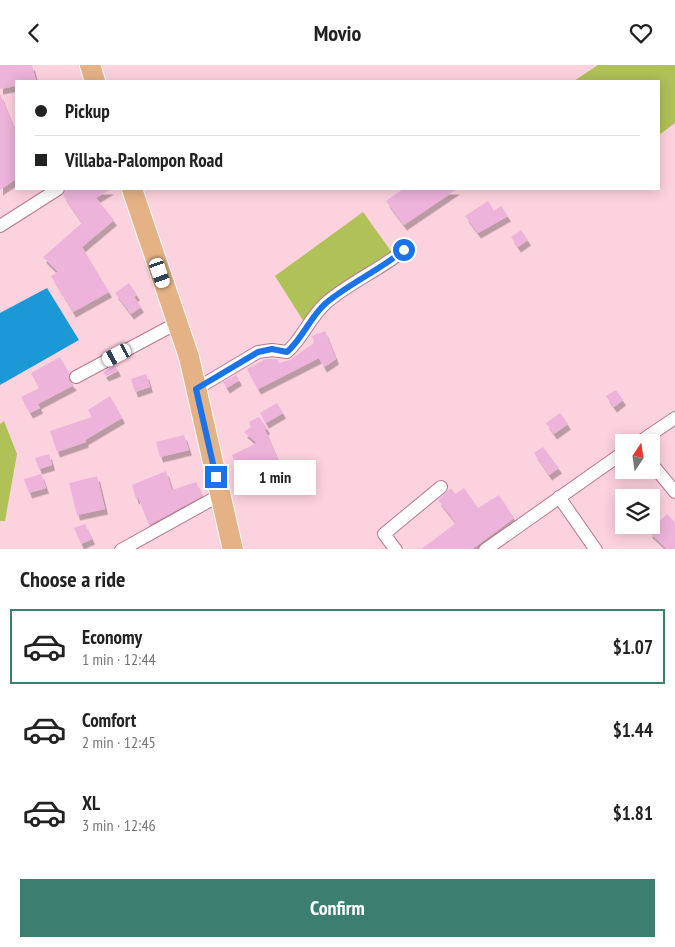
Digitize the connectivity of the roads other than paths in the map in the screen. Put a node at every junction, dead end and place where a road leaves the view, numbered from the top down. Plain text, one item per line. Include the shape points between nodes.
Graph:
1 (90, 65) edge
2 (95, 80) edge
3 (56, 190) edge
4 (132, 190) edge
5 (0, 227) edge
6 (404, 250) dead end
7 (177, 323) junction
8 (76, 377) dead end
9 (196, 389) junction
10 (675, 418) edge
11 (651, 434) edge
12 (615, 458) edge
13 (660, 474) edge
14 (441, 487) dead end
15 (675, 492) edge
16 (220, 495) junction
17 (559, 497) junction
18 (121, 549) edge
19 (233, 549) edge
20 (396, 549) edge
21 (485, 549) edge
22 (596, 549) edge

1 - 2 main road
3 - 5 street
4 - 7 main road
6 - 9 street via 328,301 287,352 272,349 258,352
7 - 8 street
7 - 9 main road
9 - 16 main road
10 - 11 street
12 - 17 street
13 - 15 street
14 - 20 street via 384,534
16 - 18 street
16 - 19 main road
17 - 21 street
17 - 22 street

